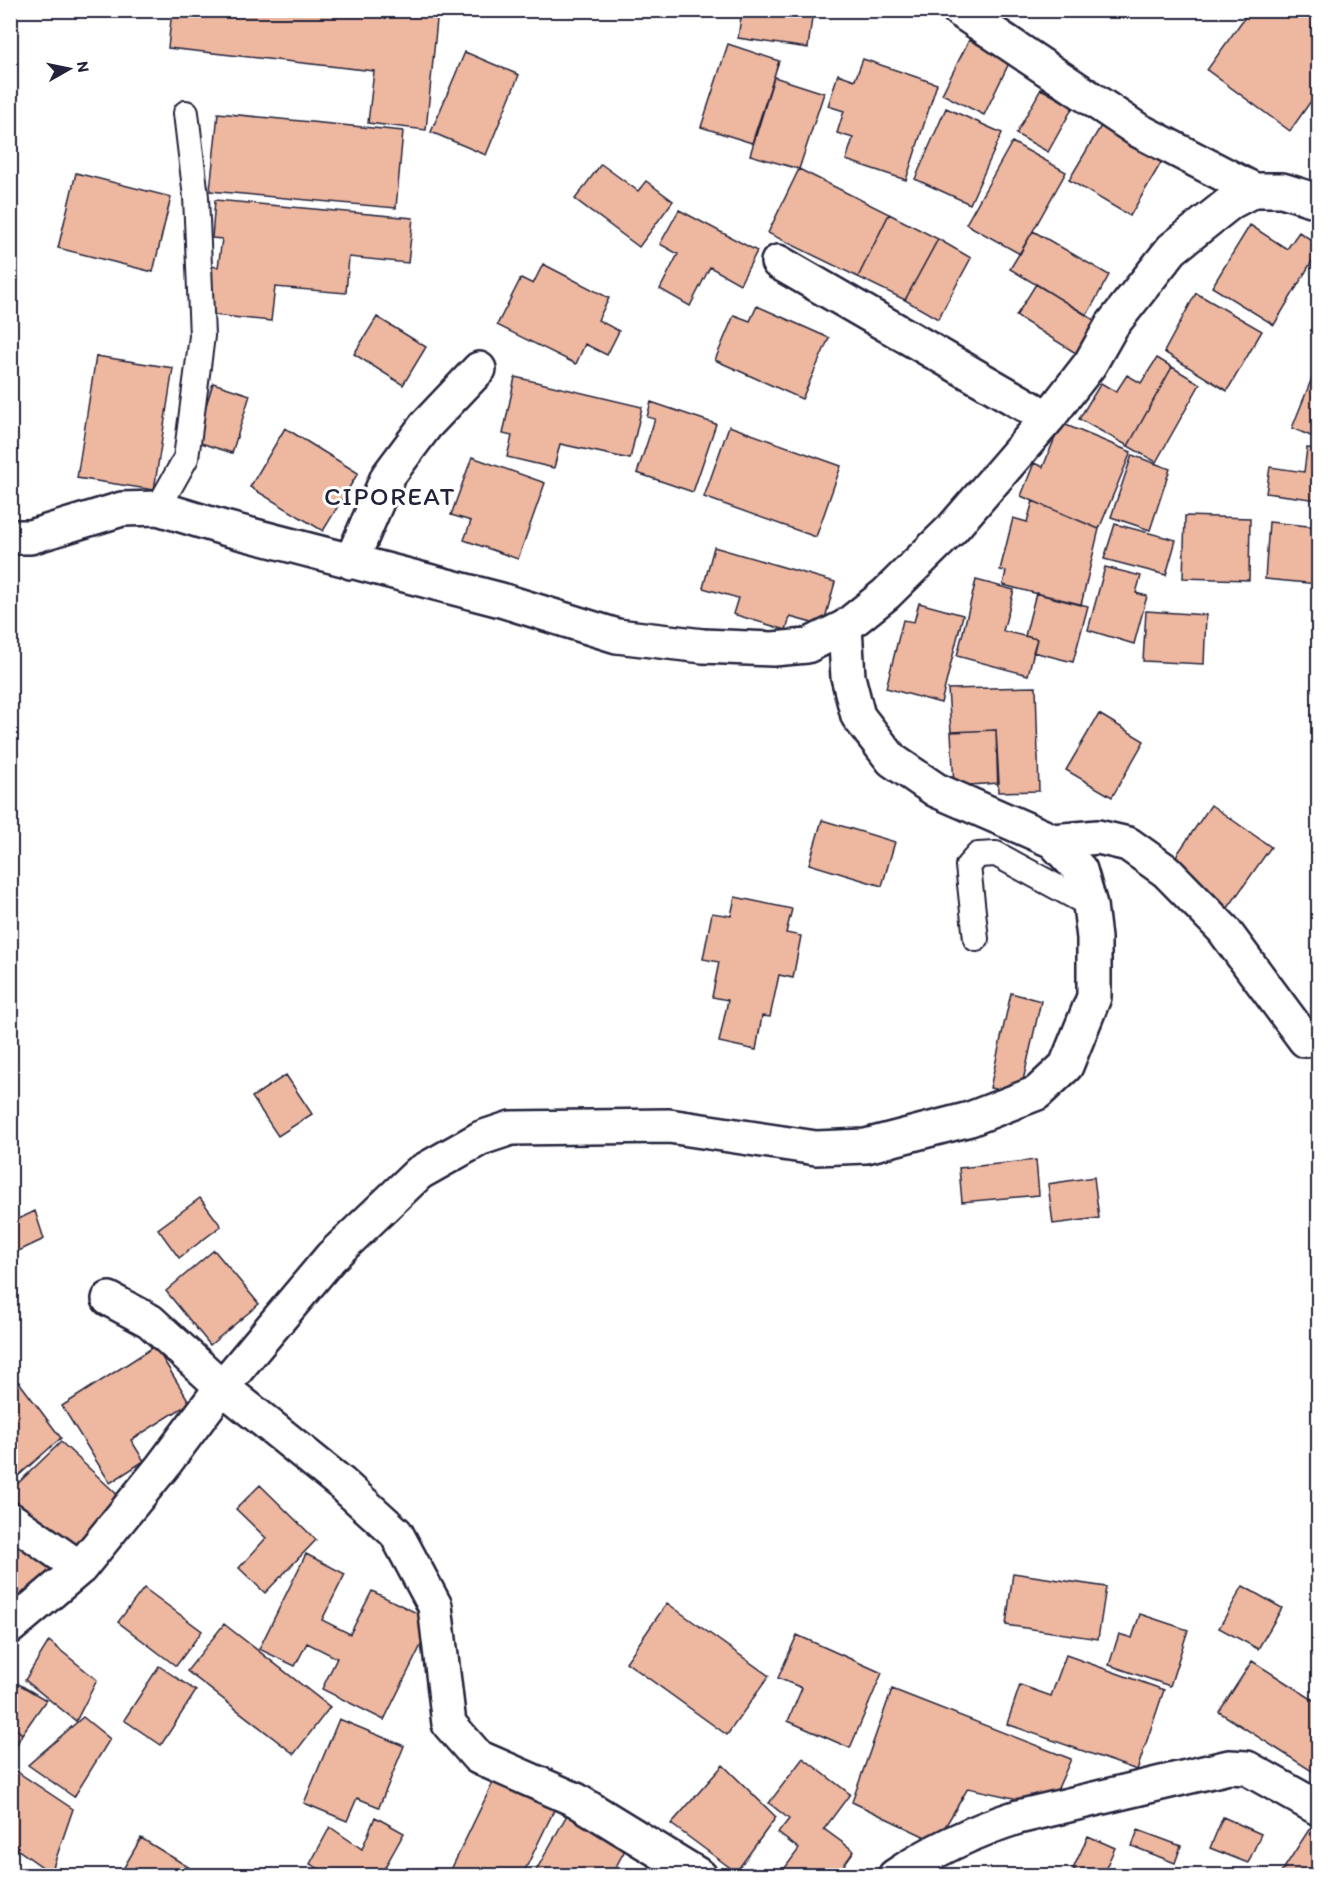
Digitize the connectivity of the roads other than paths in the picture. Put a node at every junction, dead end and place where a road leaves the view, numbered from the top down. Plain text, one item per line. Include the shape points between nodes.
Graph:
1 (959, 10) edge
2 (186, 113) dead end
3 (1254, 190) junction
4 (1318, 201) edge
5 (778, 262) dead end
6 (479, 369) dead end
7 (1048, 418) junction
8 (158, 508) junction
9 (10, 537) edge
10 (351, 562) junction
11 (845, 627) junction
12 (1053, 840) junction
13 (1090, 905) junction
14 (976, 939) dead end
15 (1305, 1040) dead end
16 (109, 1299) dead end
17 (222, 1387) junction
18 (10, 1519) edge
19 (80, 1568) junction
20 (10, 1627) edge
21 (1318, 1808) edge
22 (700, 1875) edge
23 (895, 1875) edge

1 - 3 street via 1138,130
2 - 8 lane via 196,197 202,336 186,458
3 - 4 street via 1282,190
3 - 7 street via 1231,202 1172,249 1112,325 1090,364
5 - 7 street
6 - 10 street via 426,425 388,476
7 - 11 street via 952,529 886,594
8 - 9 street via 122,509 30,537
8 - 10 street
10 - 11 street via 501,600 617,636 773,649 807,646
11 - 12 street via 848,676 858,716 892,760 936,790
12 - 13 street via 1080,870
12 - 15 street via 1098,837 1128,844 1166,871 1223,929
13 - 14 lane via 996,854 978,855 968,866
13 - 17 street via 1094,998 1066,1066 1036,1093 970,1119 866,1146 816,1148 669,1126 511,1128 481,1138 419,1173 331,1257
16 - 17 street via 150,1321
17 - 19 street
17 - 22 street via 396,1533 435,1606 449,1724 478,1756 576,1800
18 - 19 street
19 - 20 street
21 - 23 street via 1247,1768 1229,1767 986,1827

